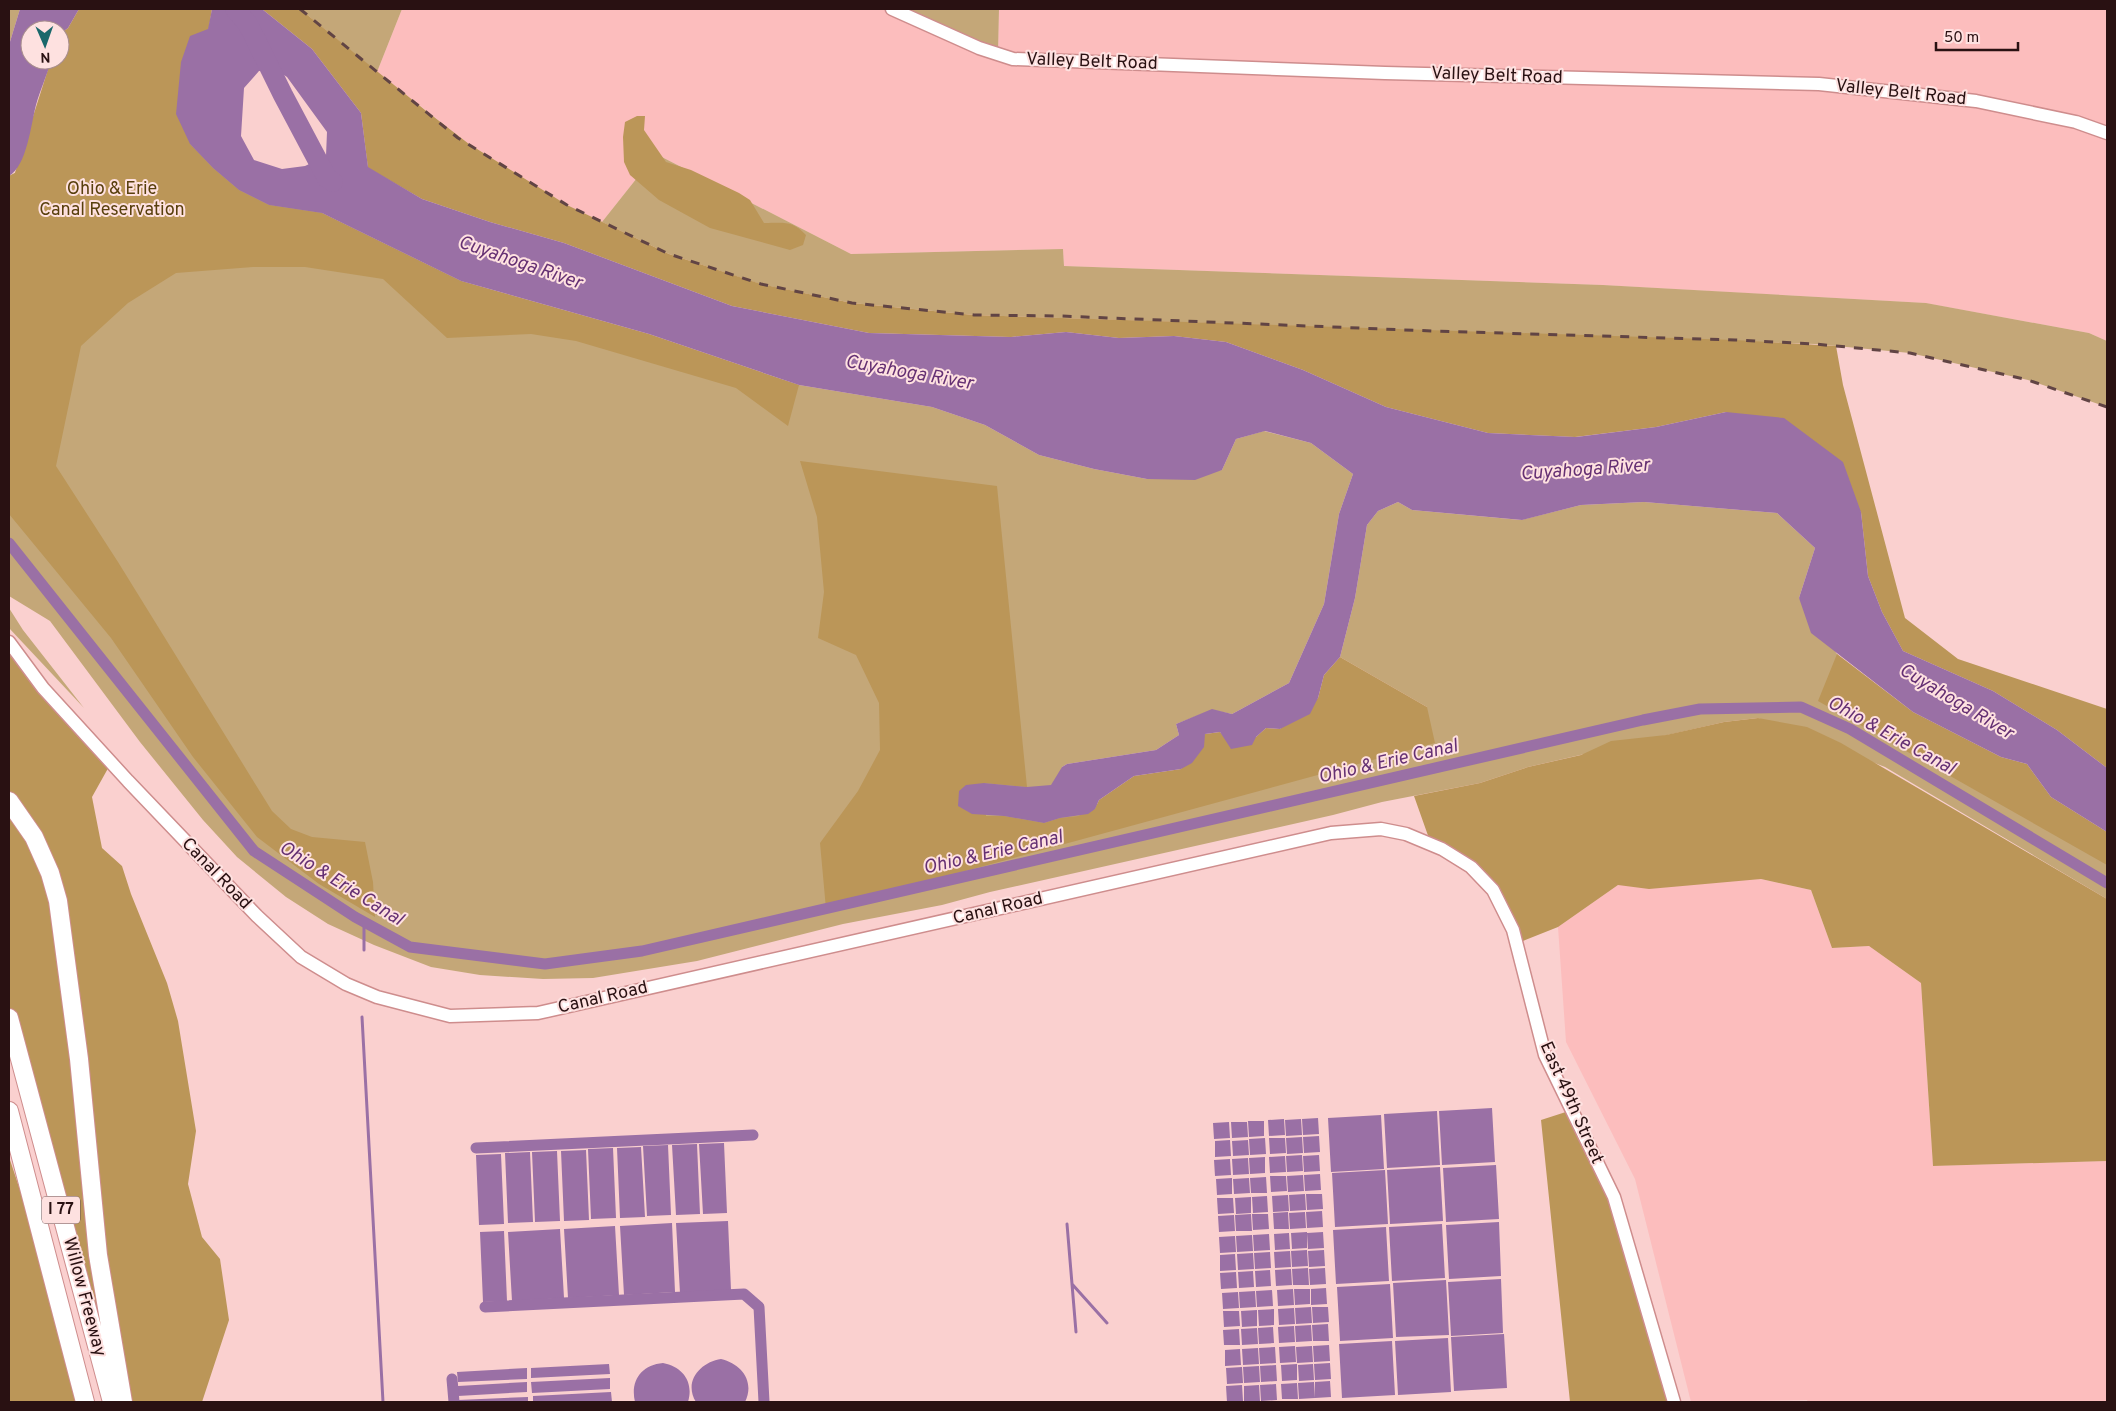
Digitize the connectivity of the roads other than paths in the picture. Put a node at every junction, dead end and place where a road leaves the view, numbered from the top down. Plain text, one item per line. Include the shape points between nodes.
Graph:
1 (892, 9) edge
2 (2107, 133) edge
3 (9, 642) edge
4 (9, 801) edge
5 (1331, 833) joint
6 (9, 1018) edge
7 (9, 1111) edge
8 (9, 1157) edge
9 (62, 1316) junction
10 (85, 1402) edge
11 (112, 1402) edge
12 (123, 1402) edge
13 (1674, 1402) edge

1 - 2 street, Valley Belt Road via 979,48 1013,59 1819,84 1976,101 2076,122
3 - 5 street, Canal Road via 43,688 117,769 257,916 301,957 346,984 377,997 450,1016 538,1013
4 - 12 highway via 34,837 58,901 79,1059 98,1255
5 - 13 street, East 49th Street via 1381,830 1406,834 1442,848 1471,867 1492,890 1513,930 1545,1055 1614,1197
6 - 11 highway, Willow Freeway / I 77
7 - 9 highway, Willow Freeway / I 77
8 - 9 highway
9 - 10 highway, Willow Freeway / I 77

